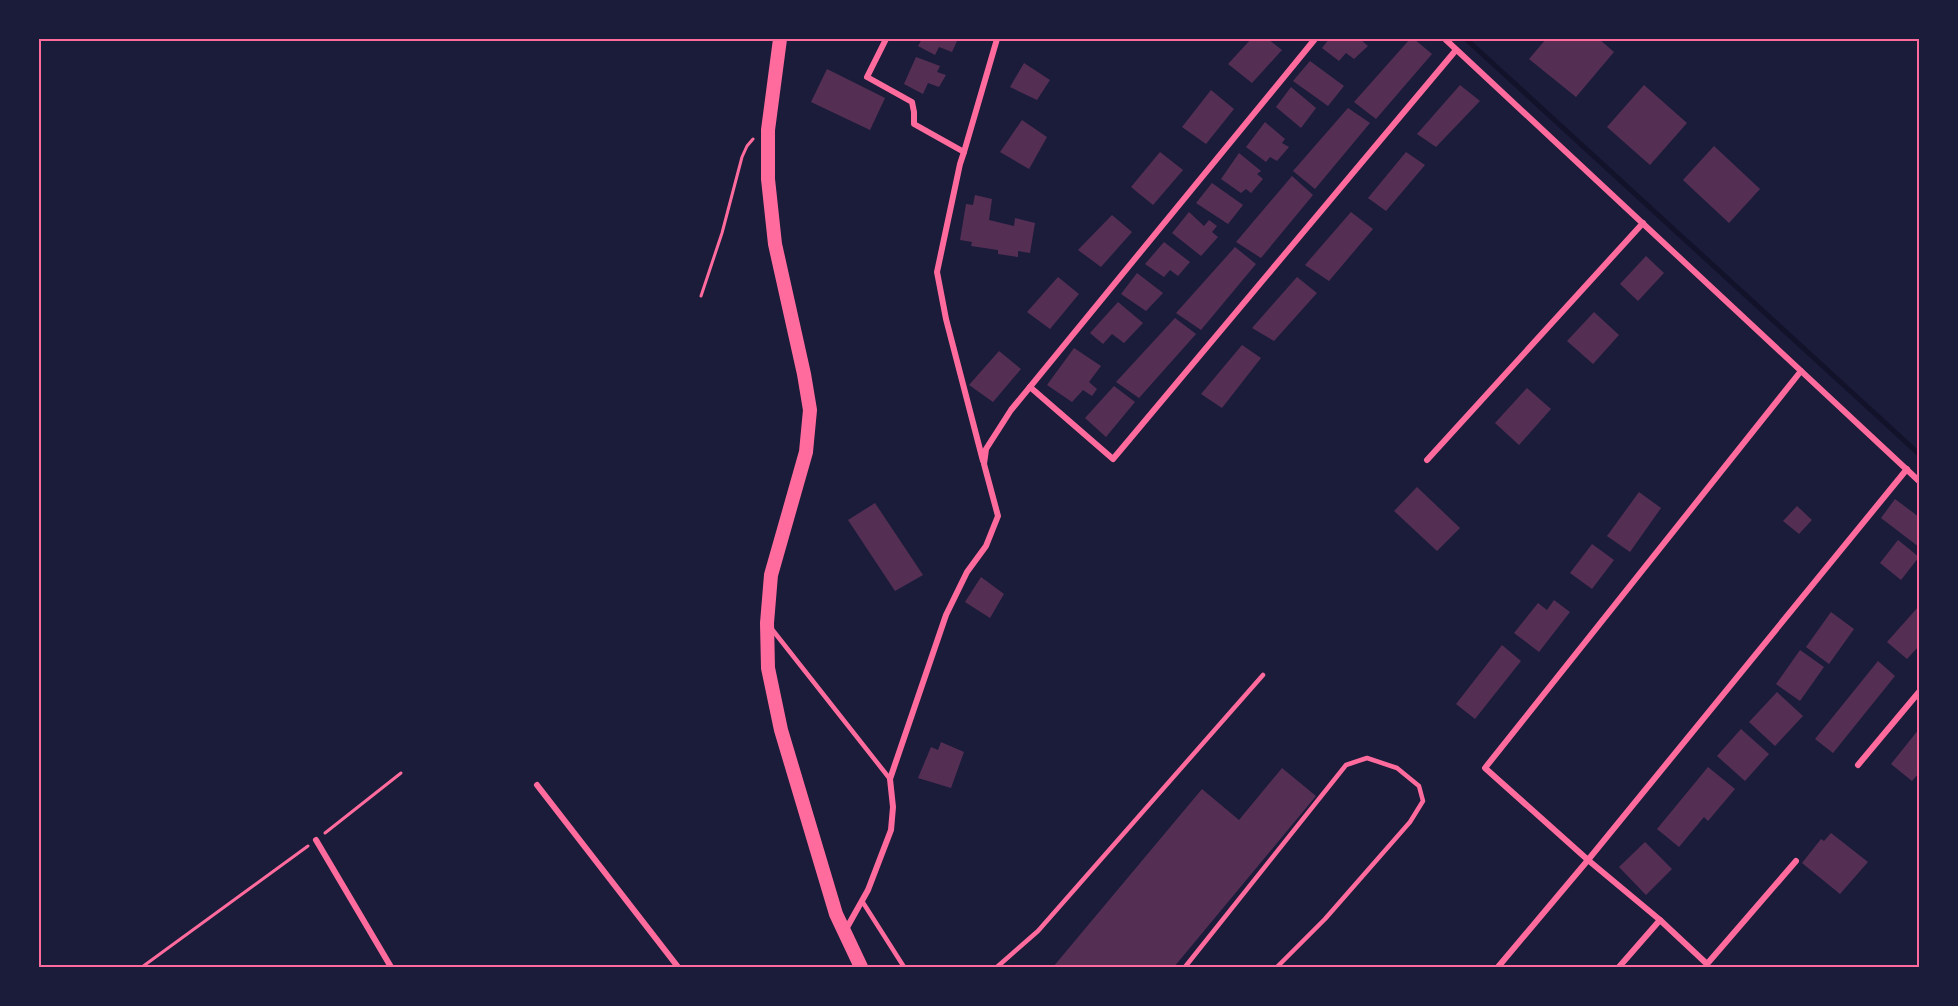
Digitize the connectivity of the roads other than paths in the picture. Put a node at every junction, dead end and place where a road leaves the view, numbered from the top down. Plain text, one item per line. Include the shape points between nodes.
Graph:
1 (780, 39) edge
2 (886, 39) edge
3 (997, 39) edge
4 (1315, 39) edge
5 (1445, 39) edge
6 (1456, 50) junction
7 (964, 152) junction
8 (1643, 223) junction
9 (1802, 371) junction
10 (1030, 387) junction
11 (1427, 460) dead end
12 (984, 464) junction
13 (1907, 469) junction
14 (1919, 481) edge
15 (767, 623) junction
16 (1263, 675) dead end
17 (1919, 692) edge
18 (1858, 765) dead end
19 (890, 779) junction
20 (537, 785) dead end
21 (316, 840) road end
22 (1588, 860) junction
23 (1796, 861) dead end
24 (862, 901) junction
25 (1660, 920) junction
26 (844, 931) junction
27 (391, 967) edge
28 (678, 967) edge
29 (861, 967) edge
30 (904, 967) edge
31 (997, 967) edge
32 (1185, 967) edge
33 (1277, 967) edge
34 (1498, 967) edge
35 (1619, 967) edge

1 - 15 main road via 768,130 768,179 776,244 810,410 806,452 771,575
2 - 7 street via 867,77 912,102 914,124
3 - 7 street
4 - 10 street
5 - 6 street
6 - 8 street
6 - 10 street via 1113,459
7 - 12 street via 938,272 946,319
8 - 9 street
8 - 11 street
9 - 13 street
9 - 22 street via 1485,768
10 - 12 street via 986,449
12 - 19 street via 998,516 986,546 946,615
13 - 14 street
13 - 22 street
15 - 19 lane
15 - 26 main road via 768,668 781,730
16 - 31 lane via 1038,931
17 - 18 street
19 - 24 street via 891,830
20 - 28 street
21 - 27 street
22 - 25 street
22 - 34 street
23 - 25 street via 1707,964
24 - 26 street
24 - 30 lane
25 - 35 street
26 - 29 main road
32 - 33 lane via 1346,765 1367,758 1397,768 1419,786 1423,801 1415,815 1325,919

